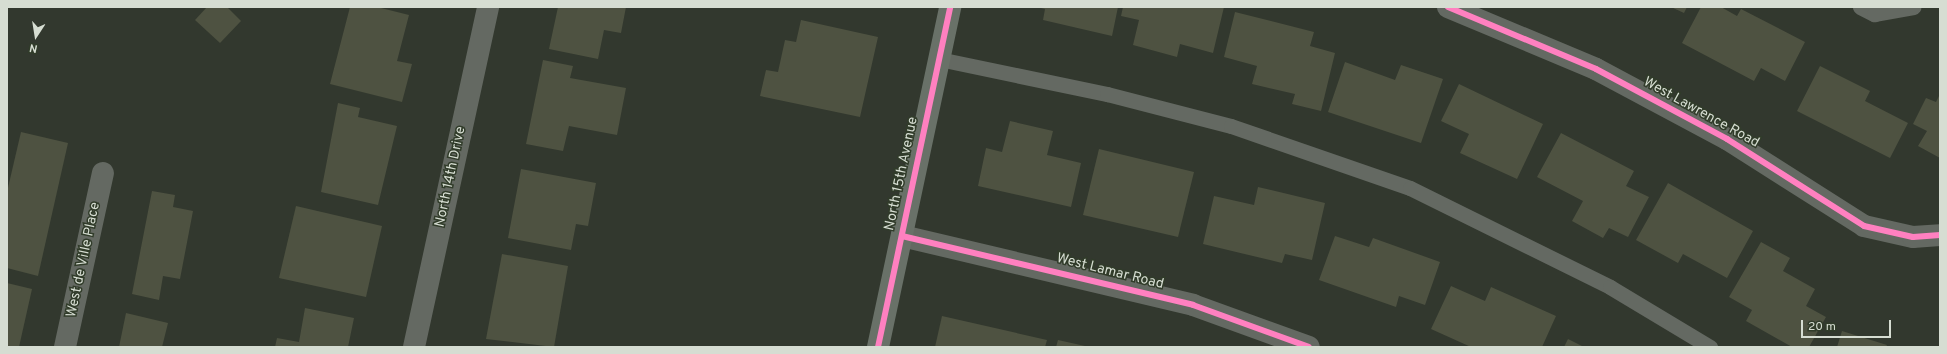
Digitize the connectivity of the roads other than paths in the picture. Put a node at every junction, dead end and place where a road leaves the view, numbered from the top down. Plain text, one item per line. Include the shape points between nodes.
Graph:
1 (488, 7) edge
2 (950, 7) edge
3 (1448, 7) edge
4 (1860, 7) edge
5 (1912, 7) edge
6 (939, 59) junction
7 (103, 173) dead end
8 (1940, 235) edge
9 (902, 236) junction
10 (65, 347) edge
11 (414, 347) edge
12 (878, 347) edge
13 (1309, 347) edge
14 (1710, 347) edge

1 - 11 street, North 14th Drive
2 - 6 street, North 15th Avenue
3 - 8 street, West Lawrence Road via 1596,69 1727,139 1864,226 1913,237
4 - 5 lane via 1874,14
6 - 9 street, North 15th Avenue
6 - 14 lane via 1107,94 1231,126 1410,188 1610,287
7 - 10 street, West de Ville Place
9 - 12 street, North 15th Avenue
9 - 13 street, West Lamar Road via 1193,305

